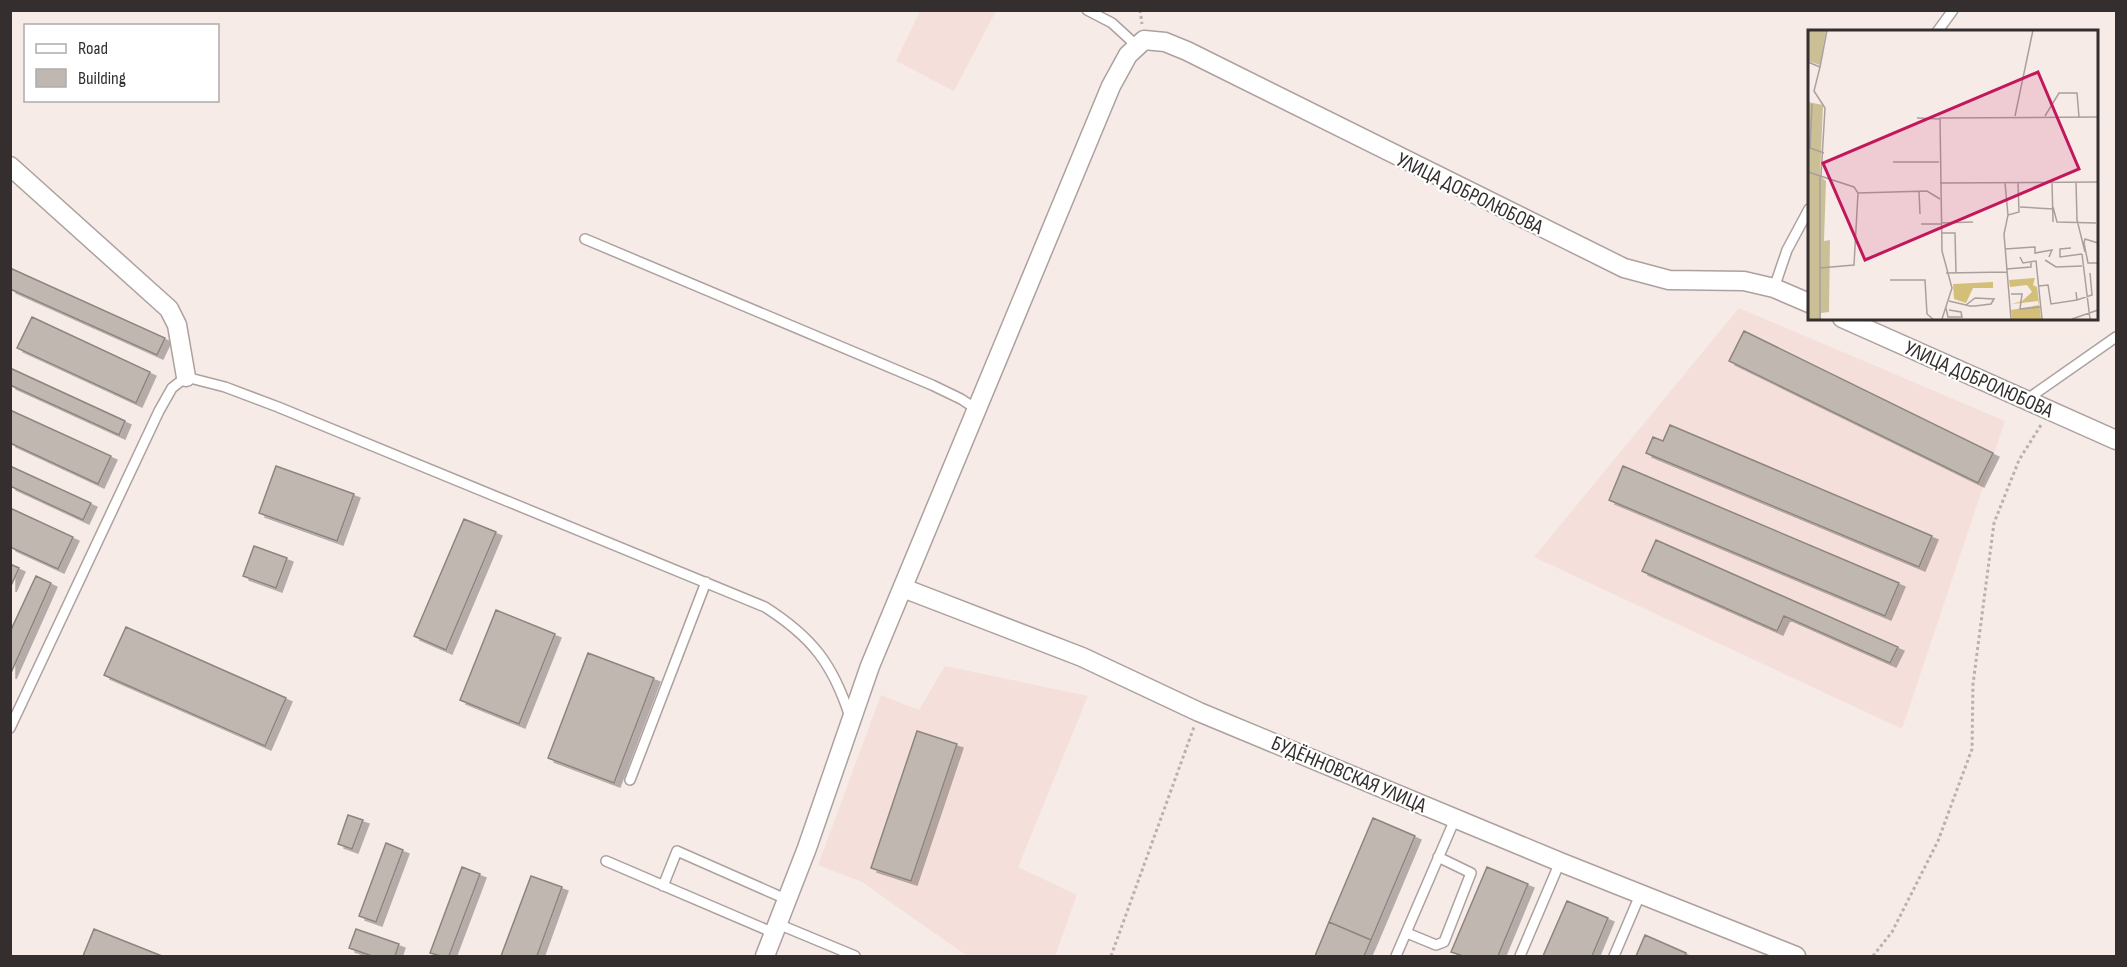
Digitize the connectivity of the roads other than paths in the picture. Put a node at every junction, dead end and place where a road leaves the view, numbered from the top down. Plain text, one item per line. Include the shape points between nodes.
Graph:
1 (1087, 10) edge
2 (1953, 10) edge
3 (1938, 30) edge
4 (1141, 43) junction
5 (10, 166) edge
6 (1808, 211) edge
7 (585, 239) dead end
8 (1774, 288) junction
9 (1808, 303) edge
10 (1846, 320) edge
11 (2116, 337) edge
12 (186, 377) junction
13 (2026, 400) junction
14 (978, 410) junction
15 (2116, 440) edge
16 (706, 582) junction
17 (903, 588) junction
18 (851, 722) junction
19 (10, 728) edge
20 (630, 780) dead end
21 (1455, 819) junction
22 (1438, 857) junction
23 (606, 861) dead end
24 (1560, 862) junction
25 (663, 886) junction
26 (1640, 895) junction
27 (788, 900) junction
28 (776, 928) junction
29 (1407, 933) junction
30 (765, 957) edge
31 (855, 957) edge
32 (1396, 957) edge
33 (1520, 957) edge
34 (1614, 957) edge
35 (1796, 957) edge

1 - 4 lane
2 - 3 lane
4 - 8 street, УЛИЦА ДОБРОЛЮБОВА via 1166,42 1187,51 1624,268 1670,280 1744,281
4 - 14 street via 1128,55 1111,86
5 - 12 street via 169,309 177,325
6 - 8 lane via 1787,250
7 - 14 lane via 932,385
8 - 9 street, УЛИЦА ДОБРОЛЮБОВА
10 - 13 street, УЛИЦА ДОБРОЛЮБОВА
11 - 13 lane
12 - 16 lane via 278,407
12 - 19 lane via 172,388 159,411
13 - 15 street, УЛИЦА ДОБРОЛЮБОВА
14 - 17 street
16 - 18 lane via 793,625 832,669
16 - 20 lane
17 - 18 street
17 - 21 street, БУДЁННОВСКАЯ УЛИЦА via 1082,657 1199,712
18 - 27 street
21 - 22 lane
21 - 24 street, БУДЁННОВСКАЯ УЛИЦА
22 - 29 lane
22 - 29 lane via 1472,873 1449,932 1444,942 1436,945
23 - 25 lane
24 - 26 street, БУДЁННОВСКАЯ УЛИЦА
24 - 33 lane
25 - 27 lane via 677,851
25 - 28 lane
26 - 34 lane
26 - 35 street, БУДЁННОВСКАЯ УЛИЦА
27 - 28 street
28 - 30 street
28 - 31 lane
29 - 32 lane

